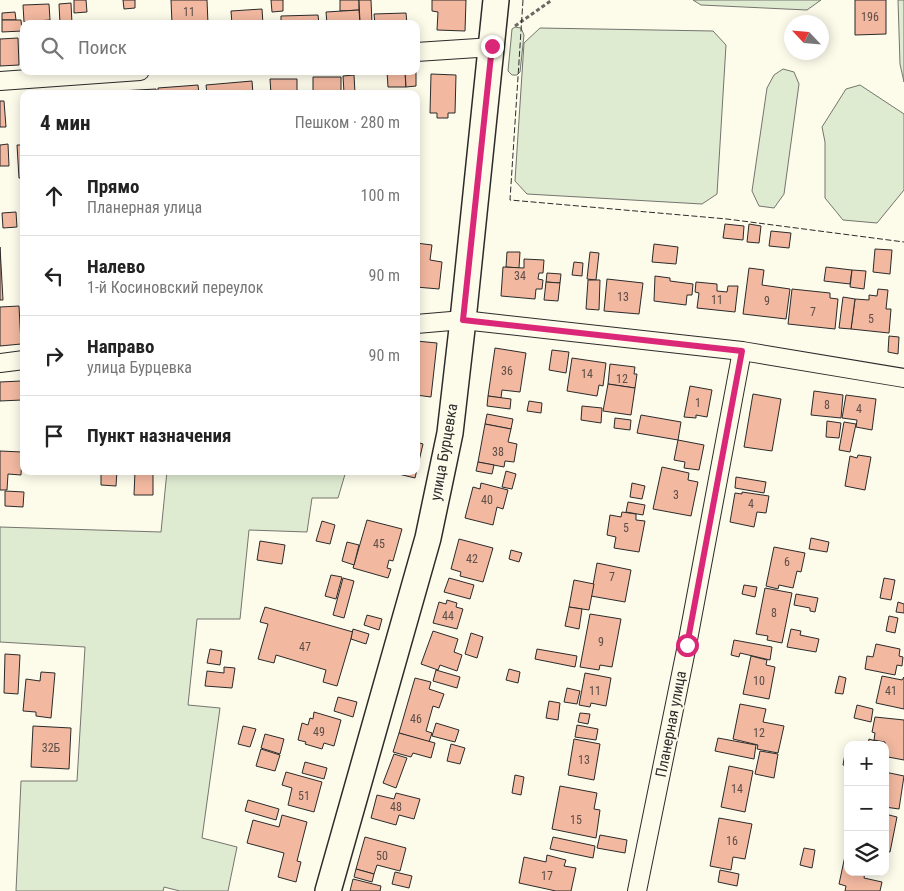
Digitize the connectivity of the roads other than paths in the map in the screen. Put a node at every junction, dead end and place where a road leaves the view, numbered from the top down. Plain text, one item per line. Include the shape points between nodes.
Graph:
1 (496, 0) edge
2 (492, 46) junction
3 (420, 52) edge
4 (84, 75) edge
5 (0, 81) edge
6 (463, 320) junction
7 (420, 324) edge
8 (742, 351) junction
9 (20, 360) edge
10 (0, 363) edge
11 (904, 378) edge
12 (328, 891) edge
13 (637, 891) edge

1 - 2 street, улица Бурцевка
2 - 3 street
2 - 6 street, улица Бурцевка
4 - 5 street
6 - 7 street
6 - 8 street
6 - 12 street, улица Бурцевка via 450,433 428,538
8 - 11 street
8 - 13 street, Планерная улица
9 - 10 street

